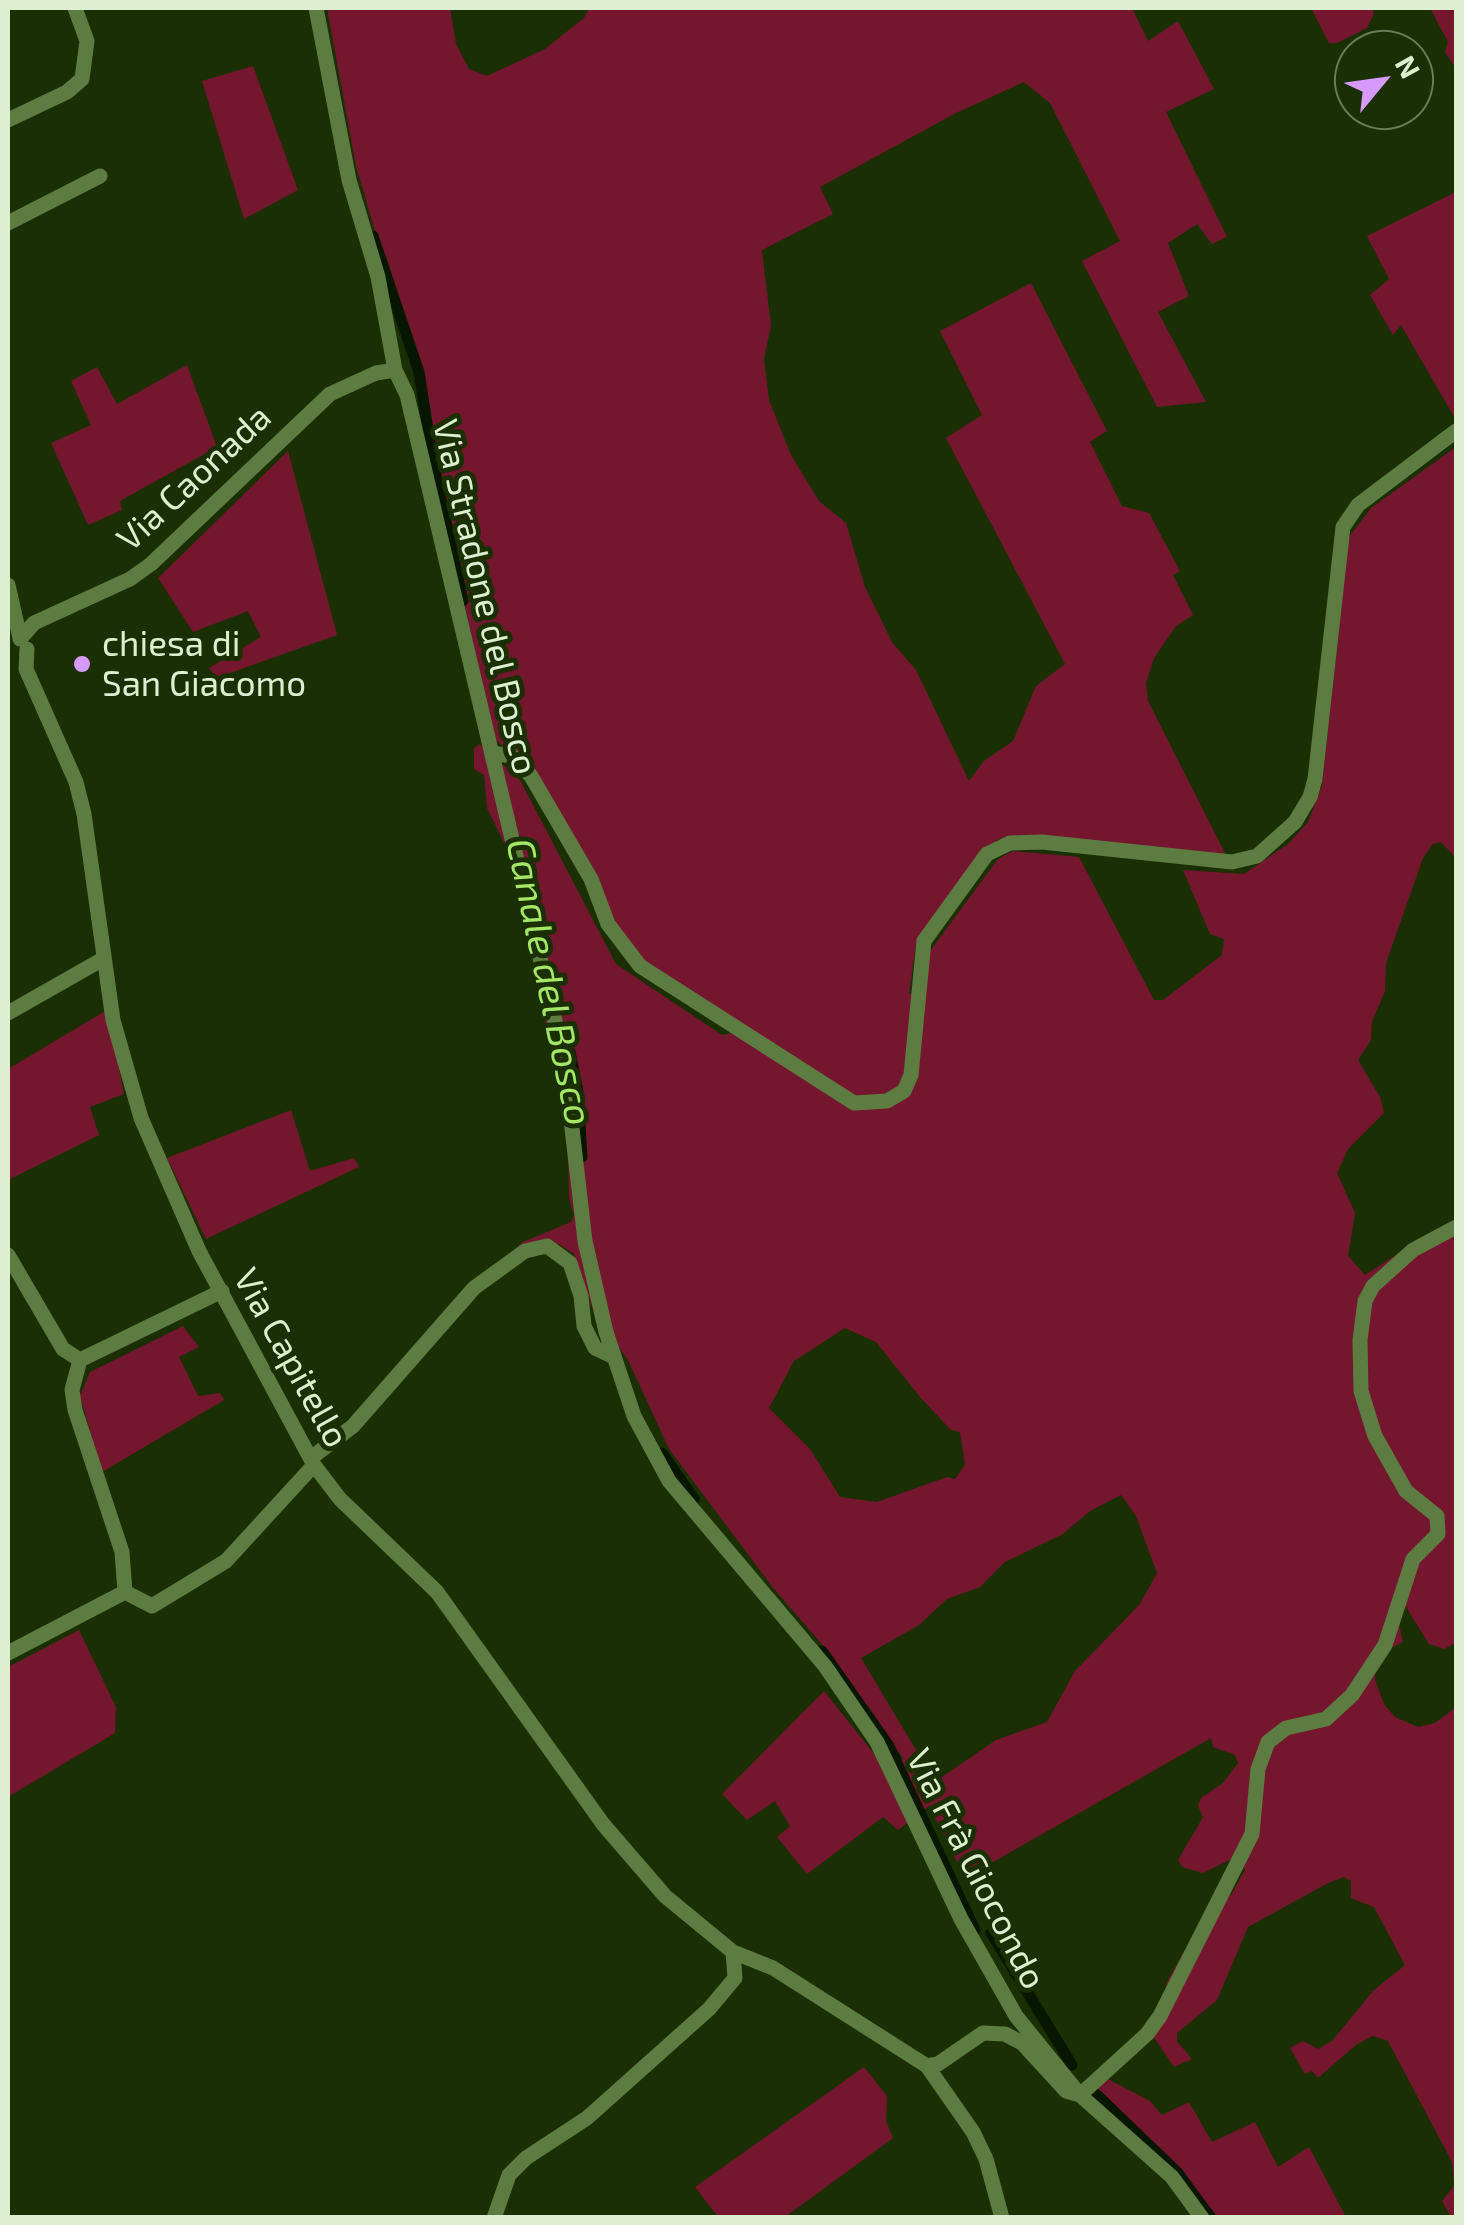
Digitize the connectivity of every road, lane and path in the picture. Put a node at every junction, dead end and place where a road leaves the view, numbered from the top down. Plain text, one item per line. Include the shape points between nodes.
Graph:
1 (76, 8) edge
2 (316, 8) edge
3 (8, 120) edge
4 (100, 176) dead end
5 (8, 223) edge
6 (394, 370) junction
7 (1456, 431) edge
8 (8, 586) edge
9 (19, 637) edge
10 (17, 665) edge
11 (496, 753) junction
12 (103, 959) junction
13 (10, 1006) edge
14 (1456, 1228) edge
15 (8, 1255) edge
16 (222, 1292) junction
17 (614, 1357) junction
18 (80, 1360) junction
19 (312, 1462) junction
20 (750, 1579) joint
21 (125, 1592) junction
22 (8, 1653) edge
23 (733, 1952) junction
24 (927, 2066) junction
25 (1080, 2095) junction
26 (494, 2218) edge
27 (1002, 2218) edge
28 (1202, 2218) edge

1 - 3 street via 87,41 82,79
2 - 6 street, Via Stradone del Bosco
4 - 5 street
6 - 9 street, Via Caonada via 330,394 150,564
6 - 11 street, Via Stradone del Bosco via 407,395 485,740
7 - 11 street via 1358,505 1343,527 1314,779 1295,822 1257,856 1232,862 1042,842 1010,843 987,854 924,940 911,1075 904,1091 887,1102 854,1103 640,966 608,924 591,879 530,776
8 - 9 street
9 - 10 street, Via Caonada via 26,656
10 - 12 street, Via Capitello via 76,782
11 - 17 street, Via Stradone del Bosco via 566,1070 584,1241
12 - 13 street
12 - 16 street, Via Capitello via 140,1118 172,1198
14 - 25 street via 1414,1250 1373,1286 1360,1340 1361,1391 1375,1436 1398,1481 1437,1516 1438,1534 1413,1558 1385,1645 1352,1695 1326,1718 1286,1728 1268,1742 1258,1768 1252,1834 1189,1964 1147,2034
15 - 18 street via 63,1349
16 - 18 street
16 - 19 street, Via Capitello
17 - 19 street via 594,1348 577,1277 559,1252 547,1246 525,1251 492,1273
17 - 20 street, Via Stradone del Bosco via 634,1416 670,1480
18 - 21 street via 75,1410 122,1552
19 - 21 street via 226,1560 152,1606
19 - 23 street, Via Capitello via 340,1499 438,1592 640,1870
20 - 25 street, Via Frà Giocondo via 825,1666 877,1742 986,1968
21 - 22 street
23 - 24 street, Via Capitello via 773,1968
23 - 26 street via 735,1978 709,2008 587,2118 526,2158 509,2175
24 - 25 street via 983,2033 1005,2034 1022,2043 1066,2091
24 - 27 street via 973,2132
25 - 28 street, Via Frà Giocondo via 1172,2177

